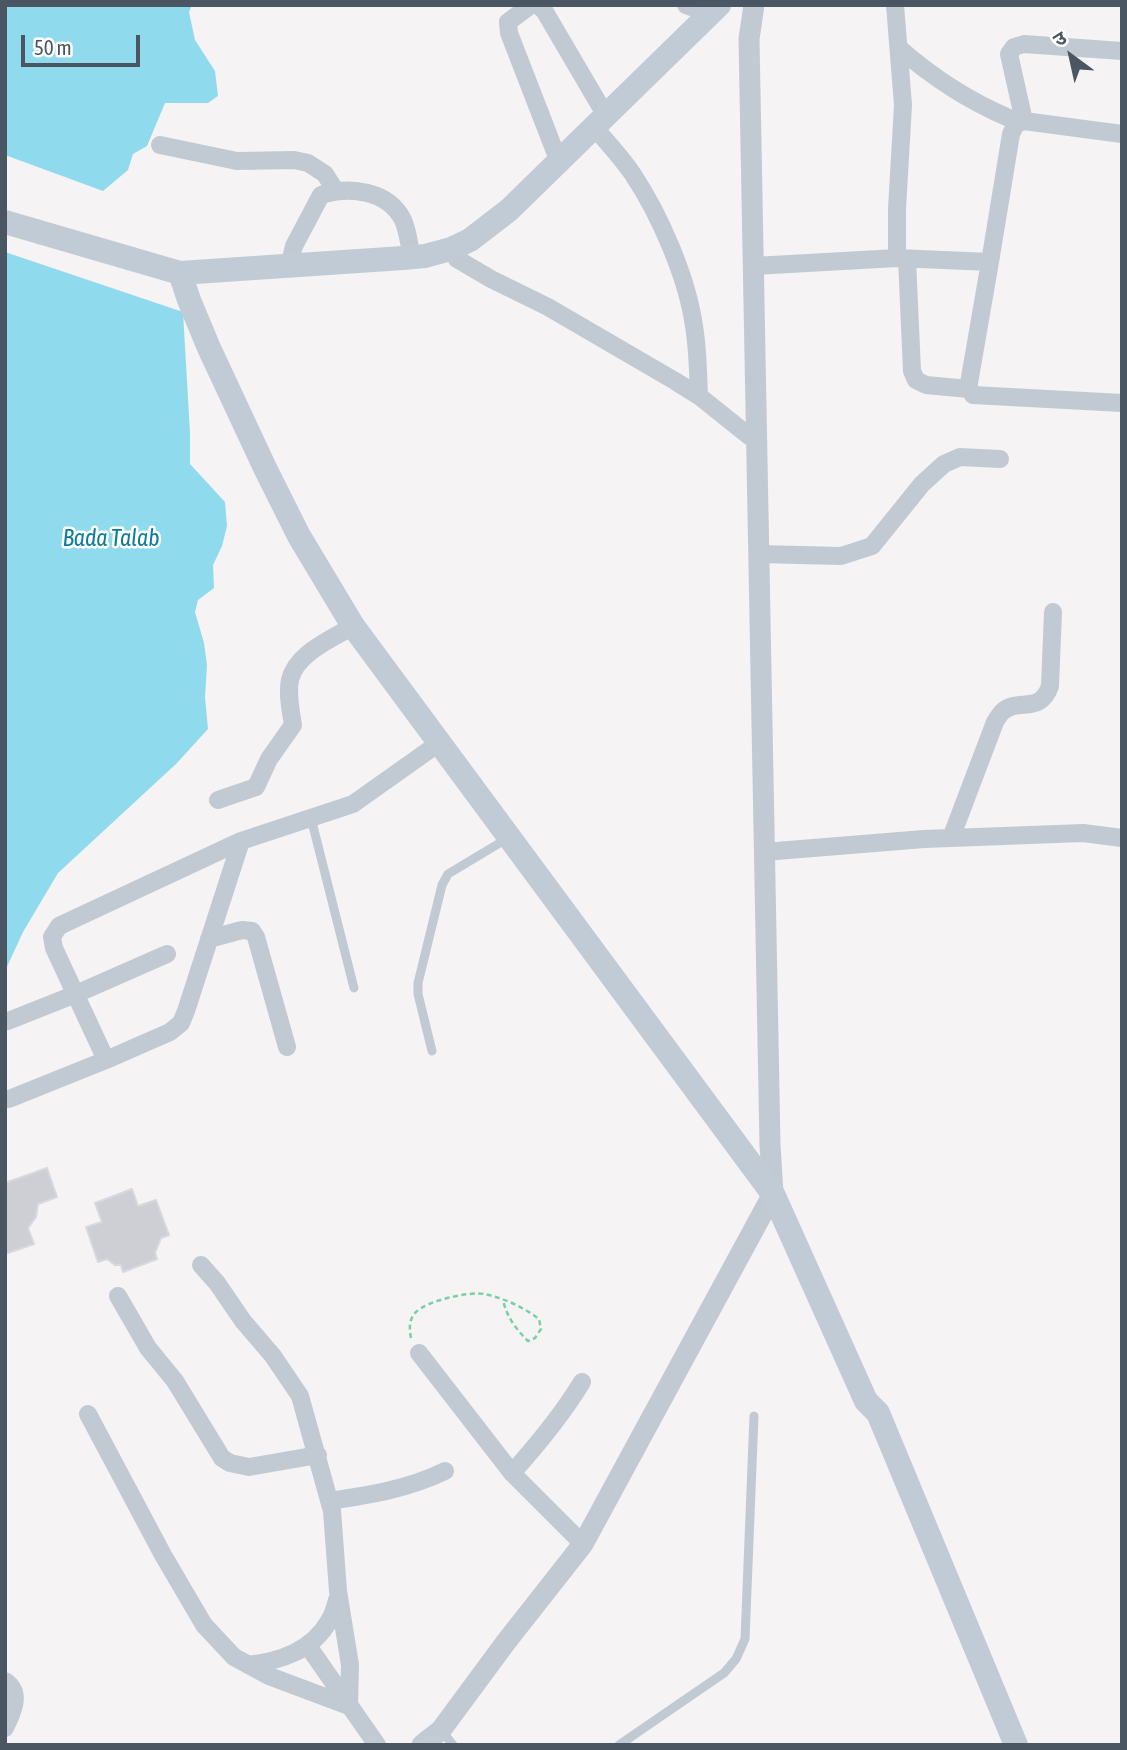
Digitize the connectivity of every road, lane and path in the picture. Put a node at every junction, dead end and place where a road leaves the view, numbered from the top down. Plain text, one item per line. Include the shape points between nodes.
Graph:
1 (531, 5) edge
2 (538, 5) edge
3 (754, 5) edge
4 (895, 5) edge
5 (704, 9) edge
6 (899, 48) junction
7 (1122, 51) edge
8 (600, 121) junction
9 (1020, 122) junction
10 (1122, 134) edge
11 (160, 145) dead end
12 (559, 162) junction
13 (335, 190) junction
14 (5, 222) edge
15 (452, 249) junction
16 (412, 257) junction
17 (902, 259) junction
18 (990, 262) junction
19 (754, 265) junction
20 (289, 267) junction
21 (180, 273) junction
22 (969, 389) junction
23 (699, 396) junction
24 (1122, 402) edge
25 (757, 437) junction
26 (1000, 459) dead end
27 (759, 554) junction
28 (1054, 612) dead end
29 (353, 626) junction
30 (439, 743) junction
31 (218, 800) dead end
32 (312, 818) junction
33 (509, 837) junction
34 (951, 838) junction
35 (1122, 838) edge
36 (241, 841) junction
37 (764, 852) junction
38 (209, 939) junction
39 (167, 954) dead end
40 (354, 988) dead end
41 (76, 994) junction
42 (8, 1021) dead end
43 (287, 1047) dead end
44 (432, 1051) dead end
45 (106, 1060) junction
46 (9, 1099) dead end
47 (773, 1194) junction
48 (201, 1265) dead end
49 (118, 1296) dead end
50 (503, 1300) junction
51 (419, 1353) joint
52 (582, 1382) dead end
53 (866, 1401) junction
54 (88, 1414) dead end
55 (754, 1416) dead end
56 (318, 1455) junction
57 (445, 1471) dead end
58 (512, 1473) junction
59 (329, 1501) junction
60 (583, 1544) junction
61 (339, 1597) junction
62 (308, 1646) junction
63 (248, 1665) junction
64 (5, 1681) edge
65 (349, 1706) junction
66 (5, 1728) edge
67 (447, 1737) edge
68 (377, 1745) edge
69 (422, 1745) edge
70 (619, 1745) edge
71 (1000, 1745) edge
72 (1016, 1745) edge

1 - 12 street via 508,22 509,33
2 - 8 street
3 - 19 street via 749,39
4 - 6 street
5 - 8 main road
6 - 9 street via 947,85
6 - 17 street via 904,105 897,209
7 - 9 street via 1014,47 1009,54
8 - 12 main road
8 - 23 street via 655,214 680,268 694,324
9 - 10 street
9 - 18 street via 1011,134
11 - 13 street via 237,161 309,163 325,174
12 - 15 main road via 509,210
13 - 16 street via 362,192 389,202 406,229
13 - 20 street via 321,195 294,246
14 - 21 main road
15 - 16 main road
15 - 23 street via 457,259
16 - 20 main road
17 - 18 street
17 - 19 street
17 - 22 street via 916,380
18 - 22 street
19 - 25 street
20 - 21 main road
21 - 29 main road via 265,468
22 - 24 street via 973,395
23 - 25 street via 749,436
25 - 27 street
26 - 27 street via 960,457 944,464 872,546 841,556
27 - 37 street
28 - 34 street via 1047,696 1003,711 995,722
29 - 30 main road
29 - 31 street via 297,664 290,680 293,725 256,787
30 - 32 street via 353,804
30 - 33 main road
32 - 36 street
32 - 40 lane
33 - 44 lane via 448,874 442,885 418,983
33 - 47 main road
34 - 35 street via 1083,833
34 - 37 street
36 - 38 street
36 - 41 street via 59,926 52,937 54,948
37 - 47 street
38 - 43 street via 252,931
38 - 45 street via 181,1023
39 - 41 street
41 - 42 street
41 - 45 street
45 - 46 street
47 - 53 main road
47 - 60 street
48 - 56 street via 300,1396
49 - 56 street via 222,1458 249,1467
50 - 50 path via 520,1333 528,1341 535,1338 541,1329 539,1320
50 - 51 path via 482,1293 426,1304 410,1323 411,1342
51 - 58 street
52 - 58 street via 566,1409
53 - 71 main road via 865,1418
53 - 72 main road via 878,1413
54 - 63 street via 204,1625
55 - 70 lane via 745,1639 724,1673
56 - 59 street
57 - 59 street via 378,1494
58 - 60 street
59 - 61 street
60 - 67 street via 506,1642
61 - 62 street via 329,1622
61 - 65 street via 350,1665
62 - 63 street via 283,1658
62 - 65 street
63 - 65 street
64 - 66 street via 16,1696
65 - 68 street
67 - 69 street

